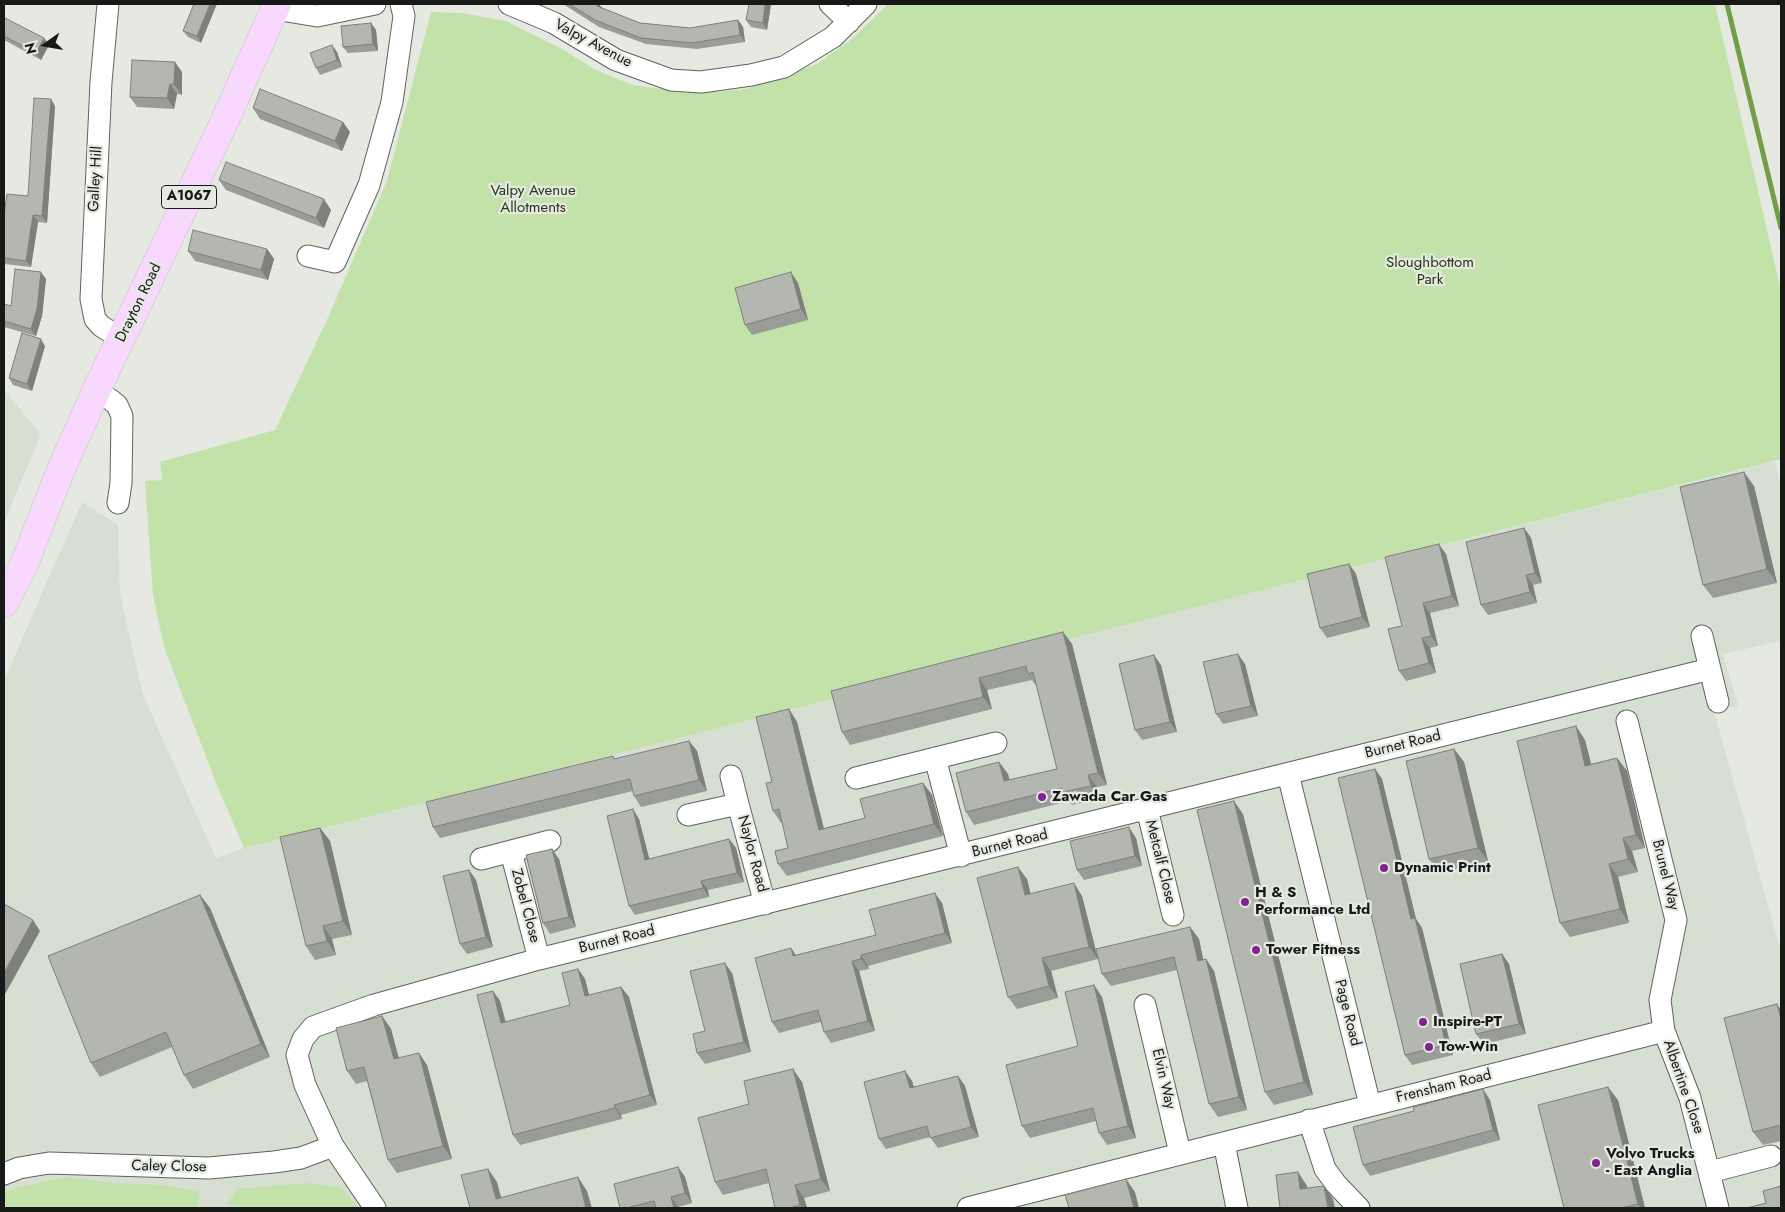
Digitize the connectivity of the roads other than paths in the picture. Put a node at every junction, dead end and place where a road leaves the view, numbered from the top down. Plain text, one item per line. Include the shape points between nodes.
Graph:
1 (108, 4) edge
2 (375, 4) edge
3 (401, 4) edge
4 (509, 4) edge
5 (830, 4) edge
6 (866, 4) edge
7 (276, 6) edge
8 (849, 22) junction
9 (308, 256) dead end
10 (122, 339) junction
11 (96, 391) junction
12 (118, 503) dead end
13 (4, 603) edge
14 (1702, 636) dead end
15 (1710, 668) junction
16 (1718, 702) dead end
17 (1627, 721) dead end
18 (996, 742) dead end
19 (935, 758) junction
20 (1288, 774) junction
21 (731, 776) dead end
22 (856, 778) dead end
23 (738, 804) junction
24 (1147, 810) junction
25 (688, 816) dead end
26 (550, 841) dead end
27 (511, 852) junction
28 (961, 856) junction
29 (481, 859) dead end
30 (765, 904) junction
31 (1173, 915) dead end
32 (539, 959) junction
33 (1145, 1005) dead end
34 (1664, 1031) junction
35 (1370, 1105) junction
36 (1309, 1120) junction
37 (1224, 1143) junction
38 (333, 1146) junction
39 (1180, 1153) junction
40 (1771, 1156) dead end
41 (1710, 1172) junction
42 (4, 1174) edge
43 (375, 1208) edge
44 (968, 1208) edge
45 (1237, 1208) edge
46 (1359, 1208) edge
47 (1718, 1208) edge

1 - 10 street, Galley Hill via 101,82 91,299 95,319
2 - 7 street via 317,16
3 - 9 street via 404,16 392,102 370,185 335,262
4 - 8 street, Valpy Avenue via 554,23 616,60 671,80 700,82 784,67 832,37
5 - 8 street
6 - 8 street, Valpy Avenue
7 - 10 main road, Drayton Road / A1067
10 - 11 main road, Drayton Road / A1067
11 - 12 street via 111,400 122,416
11 - 13 main road, Drayton Road / A1067 via 25,562
14 - 15 street
15 - 16 street
15 - 20 street, Burnet Road
17 - 34 street, Brunel Way via 1676,920 1660,1000
18 - 19 street
19 - 22 street
19 - 28 street
20 - 24 street, Burnet Road
20 - 35 street, Page Road
21 - 23 street, Naylor Road
23 - 25 street, Naylor Road
23 - 30 street, Naylor Road
24 - 28 street, Burnet Road
24 - 31 street, Metcalf Close
26 - 27 street, Zobel Close
27 - 29 street, Zobel Close
27 - 32 street, Zobel Close
28 - 30 street, Burnet Road
30 - 32 street, Burnet Road
32 - 38 street, Burnet Road via 374,1005 313,1027 302,1039 297,1055 305,1085
33 - 39 street, Elvin Way
34 - 35 street, Frensham Road
34 - 41 street, Albertine Close via 1690,1098
35 - 36 street, Frensham Road
36 - 37 street, Frensham Road
36 - 46 street via 1325,1169
37 - 39 street, Frensham Road
37 - 45 street
38 - 42 street, Caley Close via 292,1159 209,1168 49,1163
38 - 43 street
39 - 44 street, Frensham Road
40 - 41 street
41 - 47 street, Albertine Close

